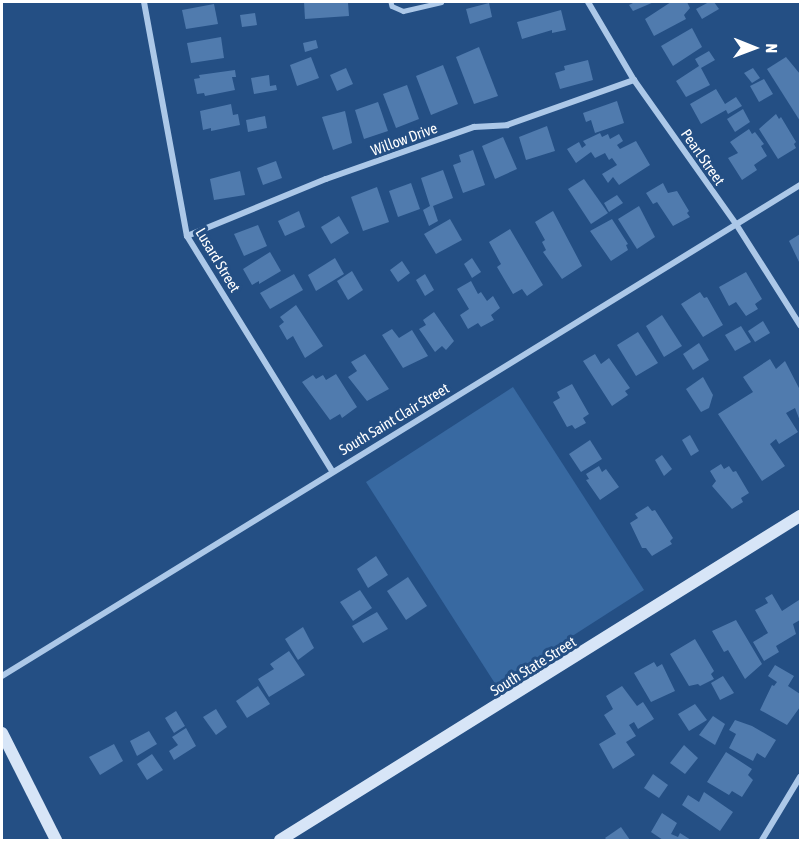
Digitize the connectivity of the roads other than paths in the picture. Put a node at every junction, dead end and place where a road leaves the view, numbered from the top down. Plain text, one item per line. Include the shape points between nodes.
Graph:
1 (144, 2) edge
2 (391, 2) edge
3 (441, 2) edge
4 (588, 2) edge
5 (634, 80) junction
6 (801, 184) edge
7 (736, 224) junction
8 (187, 236) junction
9 (801, 325) edge
10 (332, 471) junction
11 (801, 516) edge
12 (2, 676) edge
13 (2, 733) edge
14 (801, 777) edge
15 (56, 840) edge
16 (280, 840) edge
17 (762, 840) edge

1 - 8 street, Lusard Street
2 - 3 lane via 404,11
4 - 5 street, Pearl Street
5 - 7 street, Pearl Street
5 - 8 street, Willow Drive via 507,126 474,127 453,134 326,179
6 - 7 street, South Saint Clair Street
7 - 9 street, Pearl Street
7 - 10 street, South Saint Clair Street
8 - 10 street, Lusard Street
10 - 12 street, South Saint Clair Street
11 - 16 main road, South State Street
13 - 15 main road
14 - 17 street

